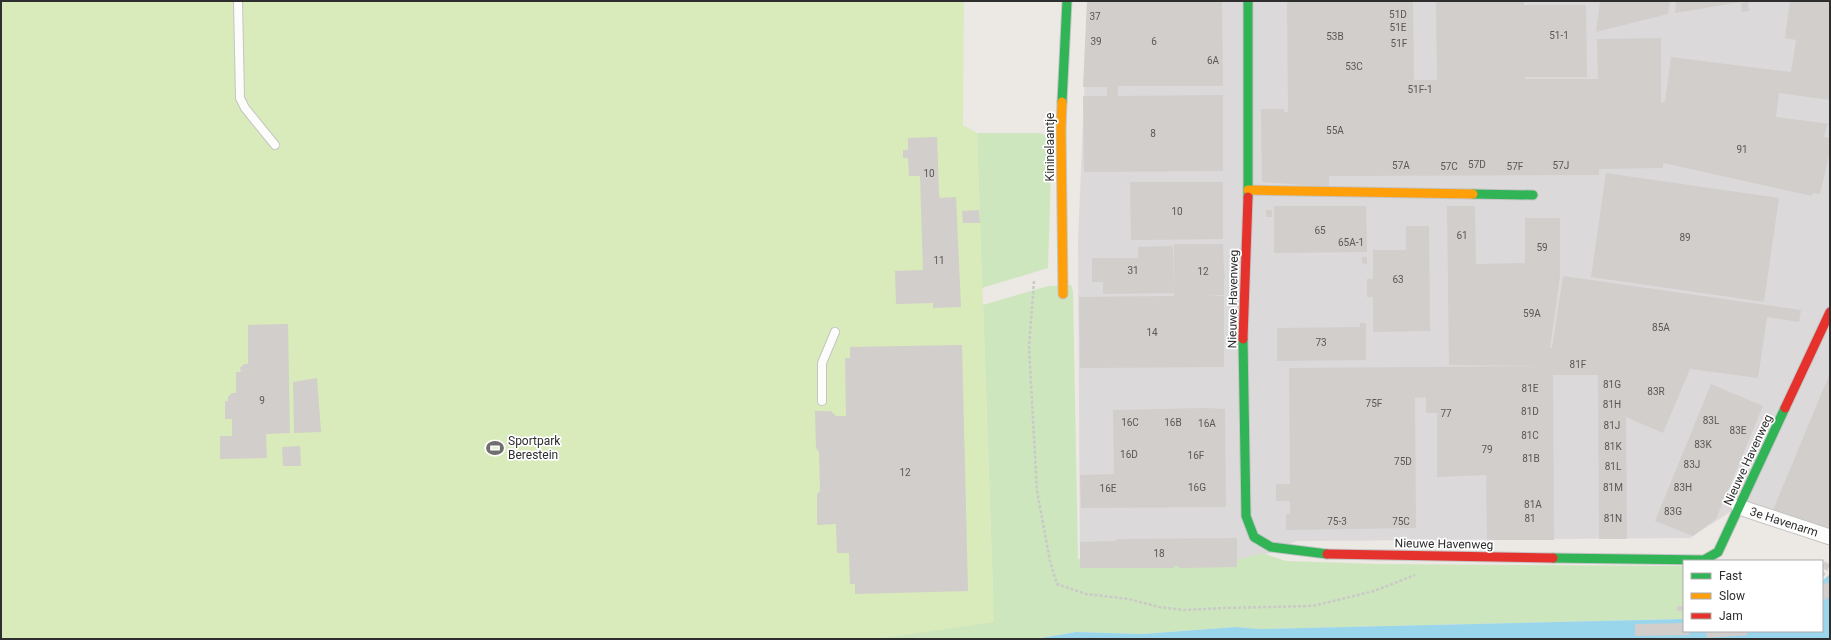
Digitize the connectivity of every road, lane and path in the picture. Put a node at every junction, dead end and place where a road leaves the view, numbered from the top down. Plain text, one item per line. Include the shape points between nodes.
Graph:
1 (238, 1) edge
2 (1067, 1) edge
3 (1248, 1) edge
4 (274, 145) dead end
5 (1248, 190) junction
6 (1533, 195) dead end
7 (1034, 281) dead end
8 (1063, 294) dead end
9 (1828, 320) edge
10 (835, 332) dead end
11 (822, 401) dead end
12 (1739, 507) junction
13 (1830, 537) edge
14 (1434, 556) junction

1 - 4 lane via 240,98
2 - 8 street, Kininelaantje via 1061,129
3 - 5 street, Nieuwe Havenweg
5 - 6 street
5 - 14 street, Nieuwe Havenweg via 1243,326 1246,516 1254,537 1272,547 1336,555
7 - 14 path via 1029,348 1037,491 1050,561 1057,584 1086,594 1184,610 1313,606 1374,591 1415,575
9 - 12 street, Nieuwe Havenweg
10 - 11 lane via 822,363
12 - 13 street, 3e Havenarm
12 - 14 street, Nieuwe Havenweg via 1718,552 1704,560

